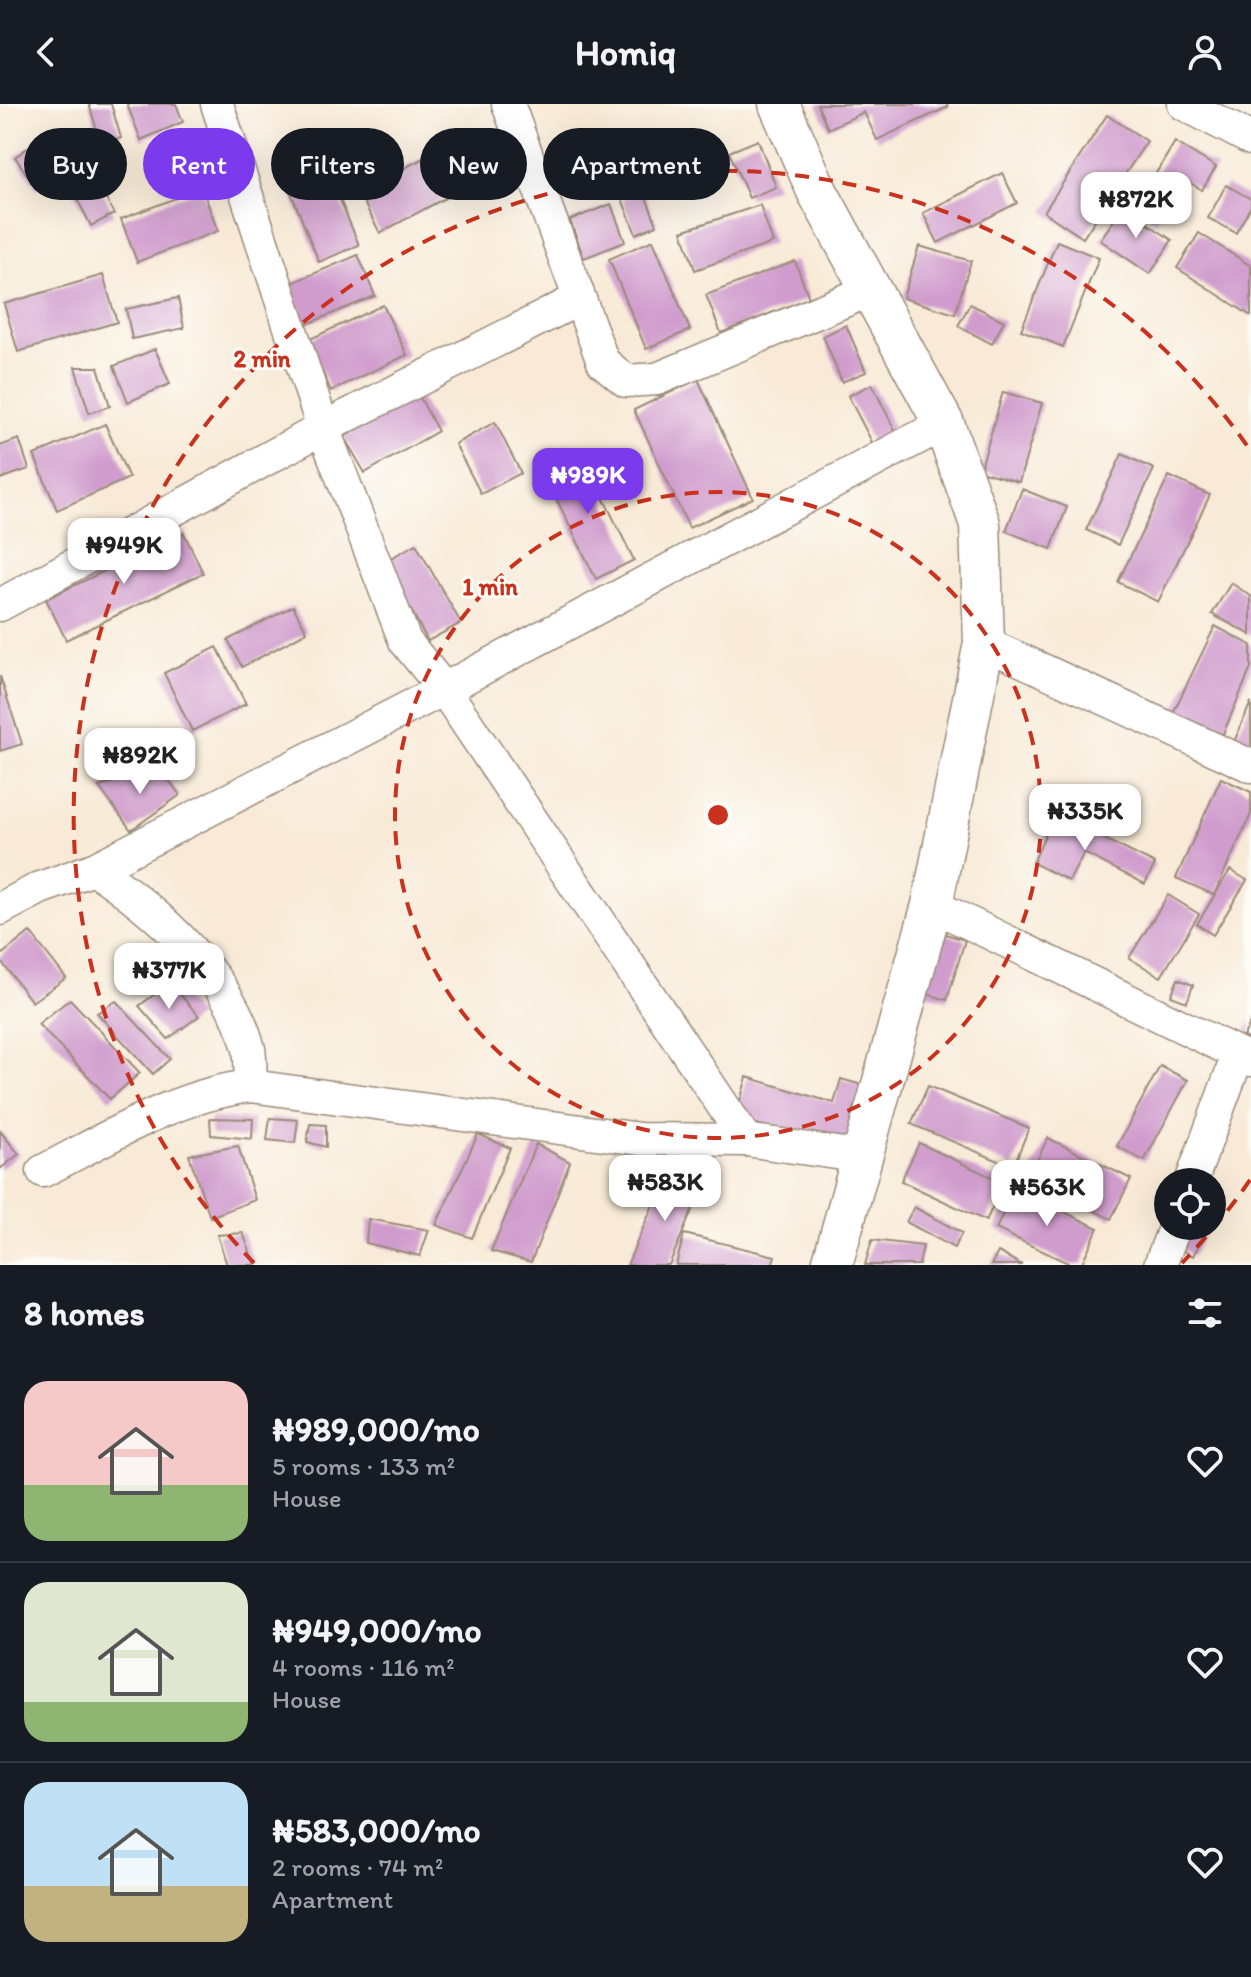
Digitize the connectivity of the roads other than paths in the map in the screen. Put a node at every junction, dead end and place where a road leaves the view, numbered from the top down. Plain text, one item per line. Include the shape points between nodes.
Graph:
1 (217, 104) edge
2 (508, 104) edge
3 (779, 104) edge
4 (1184, 104) edge
5 (1251, 139) edge
6 (873, 289) junction
7 (579, 299) junction
8 (944, 424) junction
9 (323, 428) junction
10 (0, 605) edge
11 (984, 643) junction
12 (444, 689) junction
13 (1251, 766) edge
14 (94, 869) junction
15 (932, 905) junction
16 (0, 909) edge
17 (1245, 1058) edge
18 (251, 1086) junction
19 (746, 1140) junction
20 (864, 1157) junction
21 (1197, 1168) edge
22 (43, 1171) dead end
23 (1170, 1240) edge
24 (832, 1265) edge
25 (1160, 1265) edge

1 - 9 street
2 - 7 street
3 - 6 street via 817,191
4 - 5 street
6 - 7 street via 657,379 626,381 603,362
6 - 8 street
7 - 9 street
8 - 11 street via 980,524
8 - 12 street
9 - 10 street
9 - 12 street via 405,641
11 - 13 street
11 - 15 street
12 - 14 street
12 - 19 street
14 - 16 street
14 - 18 street via 137,897 201,962 236,1016 249,1050
15 - 17 street
15 - 20 street
17 - 21 street
18 - 19 street via 640,1139
18 - 22 street via 214,1091 158,1112
19 - 20 street
20 - 24 street
23 - 25 street

